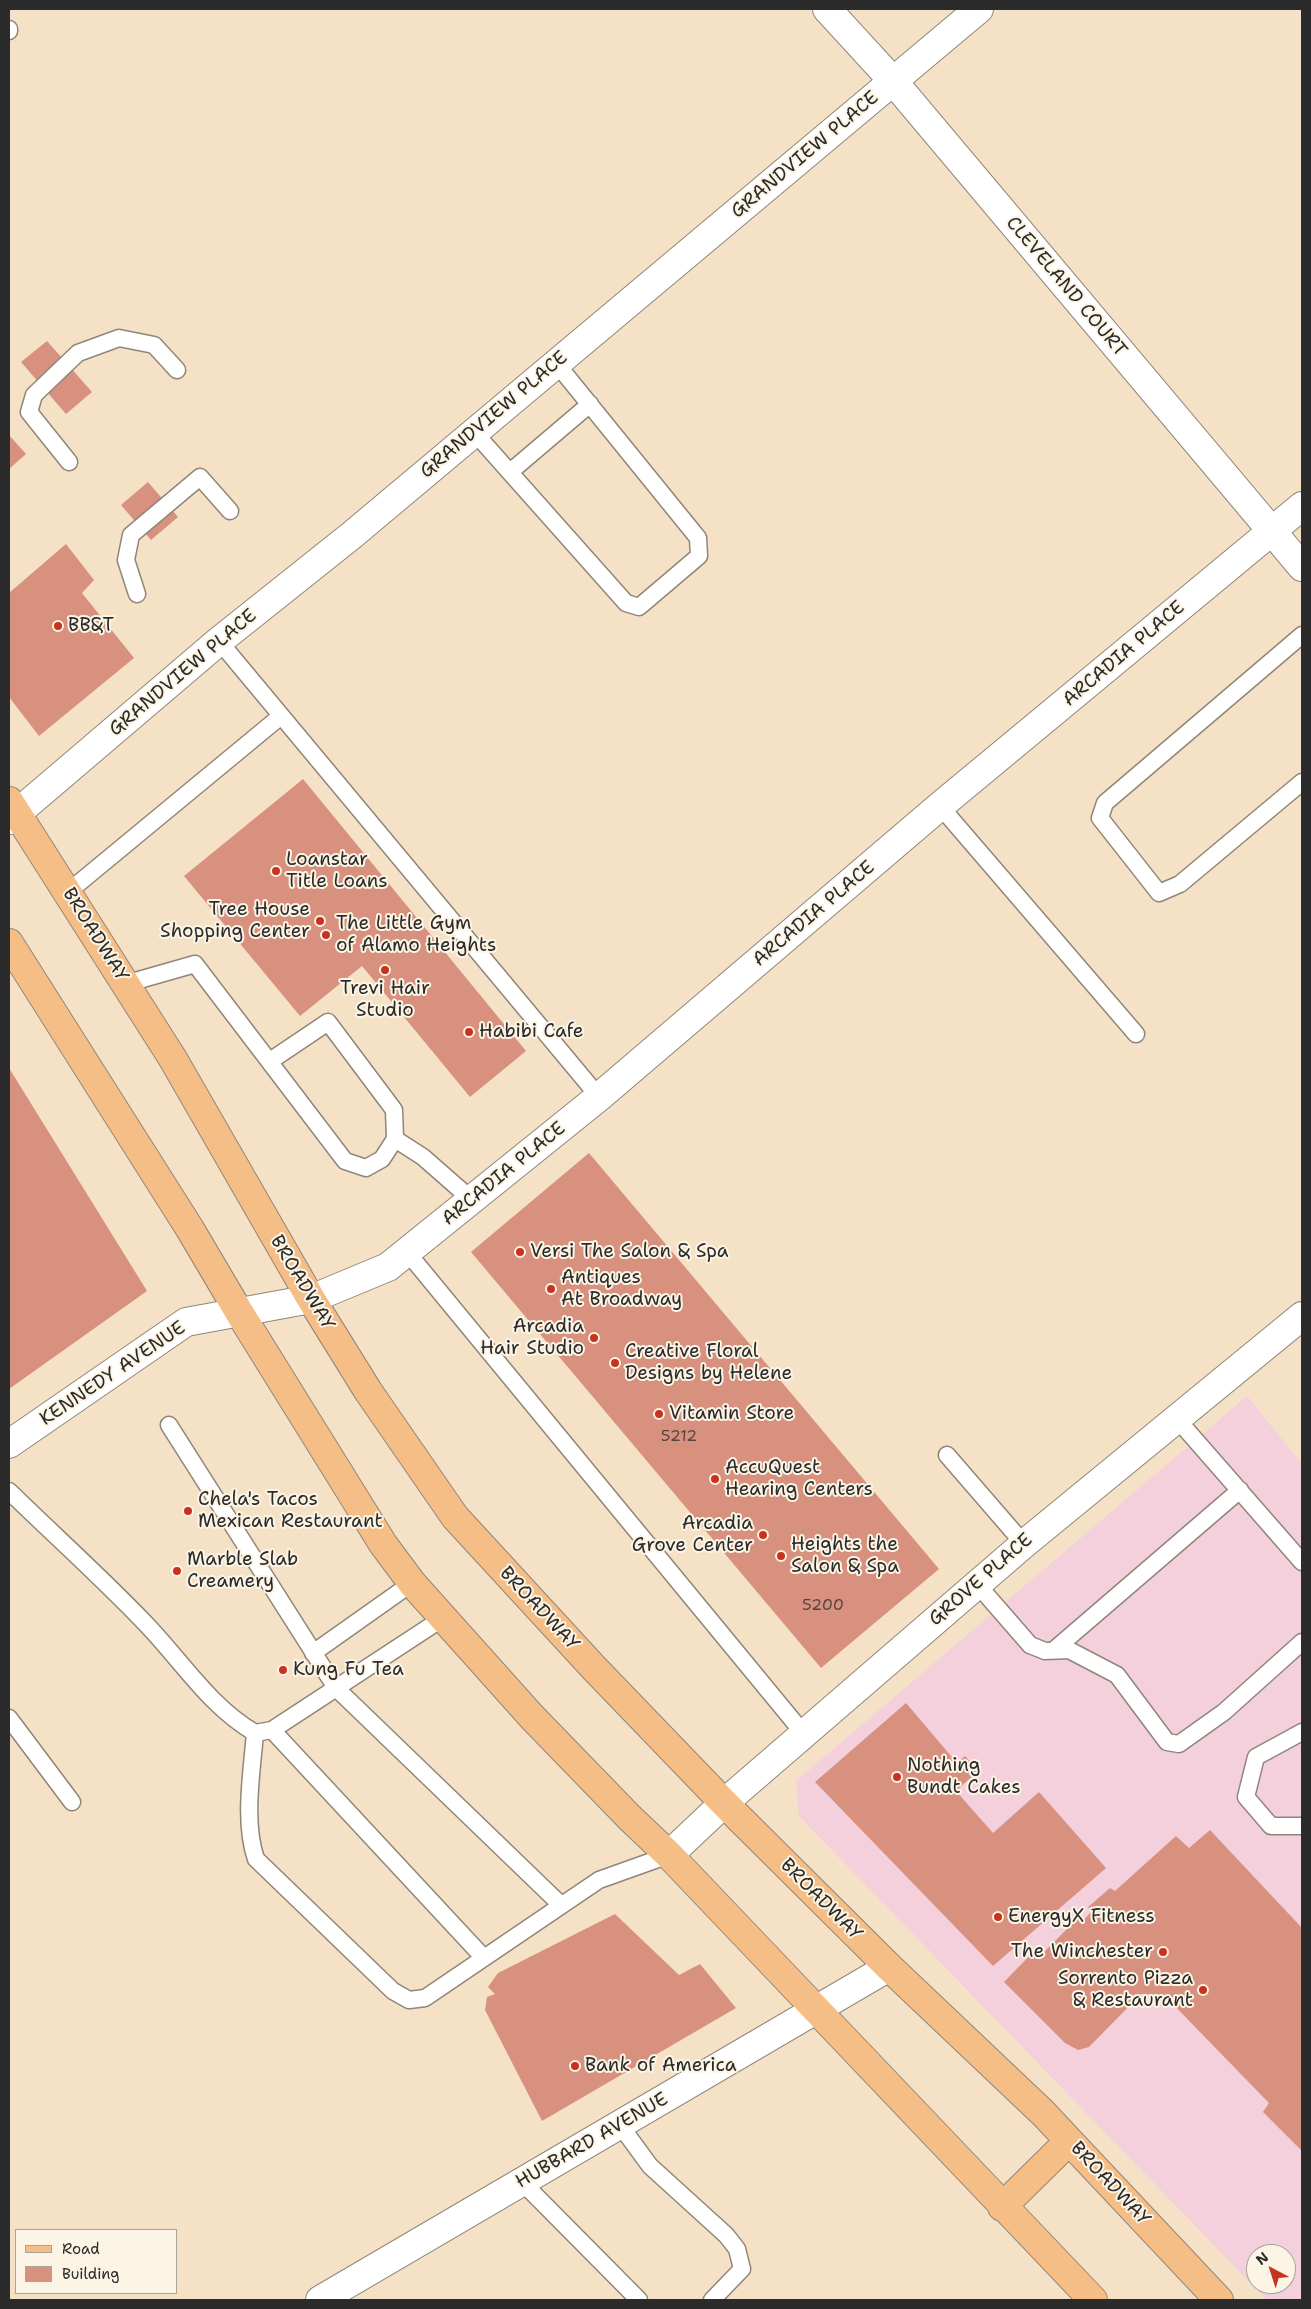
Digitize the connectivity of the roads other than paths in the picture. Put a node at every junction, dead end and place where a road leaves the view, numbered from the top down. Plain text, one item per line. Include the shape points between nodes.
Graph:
1 (827, 9) edge
2 (979, 9) edge
3 (893, 81) junction
4 (556, 363) junction
5 (177, 370) dead end
6 (590, 404) junction
7 (474, 432) junction
8 (69, 462) dead end
9 (510, 472) junction
10 (1302, 506) edge
11 (230, 511) dead end
12 (1272, 531) junction
13 (1302, 567) edge
14 (137, 594) dead end
15 (1302, 635) edge
16 (219, 641) junction
17 (281, 716) junction
18 (1302, 782) edge
19 (940, 806) junction
20 (12, 811) edge
21 (68, 892) junction
22 (9, 943) edge
23 (126, 984) junction
24 (1136, 1034) dead end
25 (270, 1060) junction
26 (599, 1097) junction
27 (395, 1139) junction
28 (472, 1200) junction
29 (407, 1252) junction
30 (311, 1300) junction
31 (239, 1312) junction
32 (1302, 1316) edge
33 (1177, 1418) junction
34 (169, 1424) dead end
35 (9, 1444) edge
36 (947, 1455) dead end
37 (1240, 1490) junction
38 (9, 1491) edge
39 (1024, 1544) junction
40 (1302, 1562) edge
41 (412, 1583) junction
42 (977, 1584) junction
43 (443, 1618) junction
44 (1302, 1642) edge
45 (1054, 1650) junction
46 (313, 1653) junction
47 (336, 1688) junction
48 (9, 1718) edge
49 (272, 1730) junction
50 (1302, 1732) edge
51 (255, 1733) junction
52 (804, 1734) junction
53 (72, 1802) dead end
54 (724, 1803) junction
55 (1302, 1826) edge
56 (669, 1855) junction
57 (561, 1905) junction
58 (484, 1958) junction
59 (889, 1967) junction
60 (816, 2010) junction
61 (620, 2125) junction
62 (1069, 2141) junction
63 (522, 2182) junction
64 (1002, 2207) junction
65 (320, 2300) edge
66 (638, 2300) edge
67 (712, 2300) edge
68 (1092, 2300) edge
69 (1219, 2300) edge

1 - 3 street, CLEVELAND COURT
2 - 3 street, GRANDVIEW PLACE
3 - 4 street, GRANDVIEW PLACE
3 - 12 street, CLEVELAND COURT
4 - 6 lane
4 - 7 street, GRANDVIEW PLACE
5 - 8 lane via 154,345 119,338 78,353 34,394 29,412
6 - 9 lane
6 - 9 lane via 698,538 699,556 662,588 639,607 626,603
7 - 9 lane
7 - 16 street, GRANDVIEW PLACE
10 - 12 street, ARCADIA PLACE
11 - 14 lane via 200,477 131,535 126,560
12 - 13 street, CLEVELAND COURT
12 - 19 street, ARCADIA PLACE
15 - 18 lane via 1105,804 1100,818 1160,893 1180,884
16 - 17 lane
16 - 20 street, GRANDVIEW PLACE
17 - 21 lane
17 - 26 lane
19 - 24 lane
19 - 26 street, ARCADIA PLACE
20 - 21 main road, BROADWAY
21 - 23 main road, BROADWAY
22 - 31 main road
23 - 25 lane via 195,964
23 - 30 main road, BROADWAY
25 - 27 lane via 346,1161 366,1168 382,1159
25 - 27 lane via 328,1022 394,1110
26 - 28 street, ARCADIA PLACE
27 - 28 lane via 422,1157
28 - 29 street, ARCADIA PLACE
29 - 30 street, ARCADIA PLACE via 388,1267
29 - 52 lane
30 - 31 street, KENNEDY AVENUE
30 - 54 main road, BROADWAY via 368,1392 455,1517
31 - 35 street, KENNEDY AVENUE via 186,1322
31 - 41 main road via 382,1544
32 - 33 street, GROVE PLACE
33 - 37 lane
33 - 39 street, GROVE PLACE
34 - 46 lane
36 - 39 lane
37 - 40 lane
37 - 45 lane
38 - 51 lane via 146,1624 190,1676 237,1722
39 - 42 street, GROVE PLACE
41 - 43 main road
41 - 46 lane
42 - 45 lane via 1030,1645 1045,1652
42 - 52 street, GROVE PLACE
43 - 47 lane
43 - 56 main road via 532,1717
44 - 45 lane via 1224,1712 1179,1744 1168,1742 1117,1675 1069,1650
46 - 47 lane
47 - 49 lane
47 - 57 lane
48 - 53 lane
49 - 51 lane
49 - 58 lane
50 - 55 lane via 1256,1757 1246,1797 1272,1826
51 - 58 lane via 250,1823 256,1859 393,1992 409,2000 425,1998
52 - 54 street, GROVE PLACE
54 - 56 street, GROVE PLACE
54 - 59 main road, BROADWAY
56 - 57 lane via 599,1880
56 - 60 main road
57 - 58 lane
59 - 60 street, HUBBARD AVENUE
59 - 62 main road, BROADWAY
60 - 61 street, HUBBARD AVENUE
60 - 64 main road
61 - 63 street, HUBBARD AVENUE
61 - 67 lane via 650,2166 737,2248 742,2269
62 - 64 main road
62 - 69 main road, BROADWAY
63 - 65 street, HUBBARD AVENUE
63 - 66 lane
64 - 68 main road

